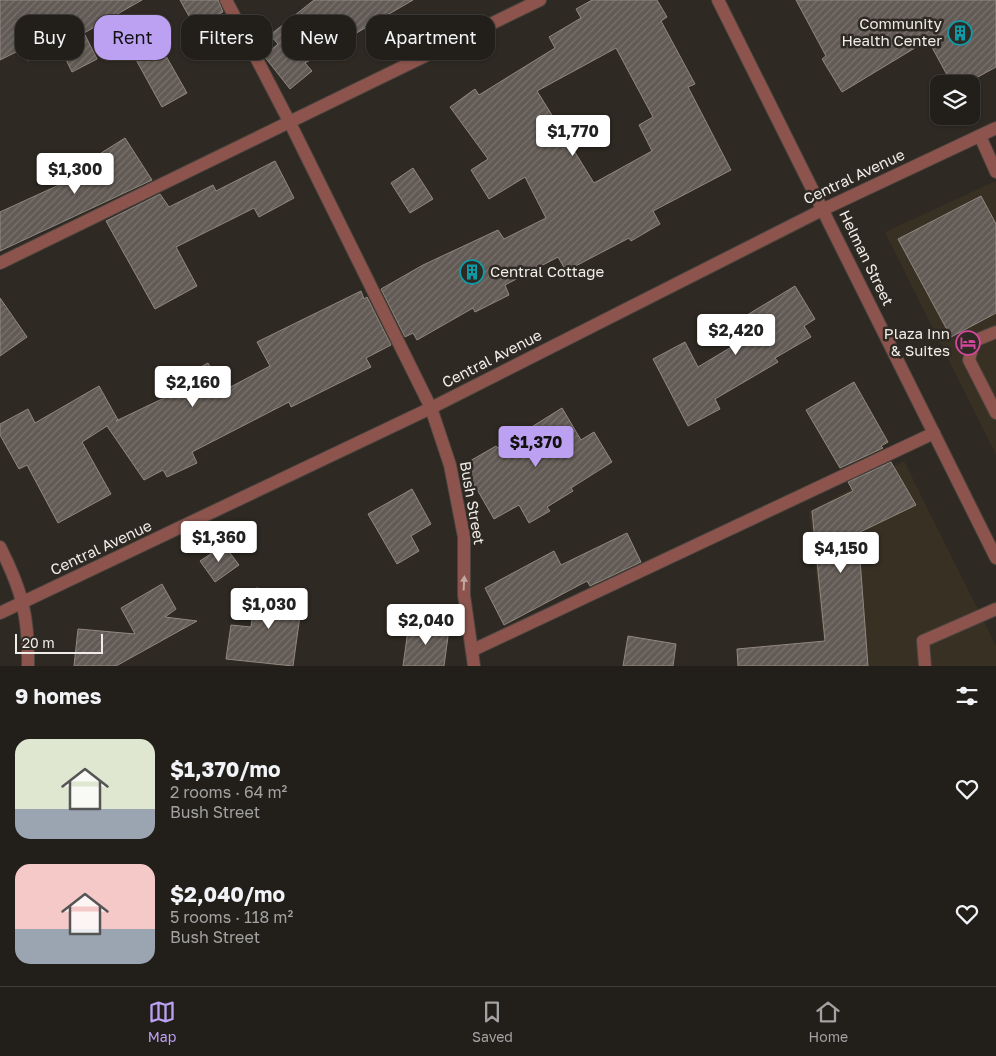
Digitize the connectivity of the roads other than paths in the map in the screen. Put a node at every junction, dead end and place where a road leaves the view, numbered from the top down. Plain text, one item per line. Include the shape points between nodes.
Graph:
1 (226, 0) edge
2 (540, 0) edge
3 (718, 0) edge
4 (290, 123) junction
5 (996, 128) edge
6 (980, 136) junction
7 (996, 172) edge
8 (824, 209) junction
9 (0, 263) edge
10 (996, 332) edge
11 (431, 408) junction
12 (996, 413) edge
13 (934, 433) junction
14 (0, 546) edge
15 (996, 558) edge
16 (23, 603) junction
17 (996, 608) edge
18 (0, 613) edge
19 (473, 650) junction
20 (28, 666) edge
21 (474, 666) edge
22 (926, 666) edge

1 - 4 street, Bush Street
2 - 4 street
3 - 8 street, Helman Street
4 - 9 street
4 - 11 street, Bush Street
5 - 6 street, Central Avenue
6 - 7 street
6 - 8 street, Central Avenue
8 - 11 street, Central Avenue
8 - 13 street, Helman Street
10 - 12 street via 974,340 969,360
11 - 16 street, Central Avenue
19 -> 11 street, Bush Street via 464,595 464,537 450,465
13 - 15 street, Helman Street
13 - 19 street
14 - 16 street
16 - 18 street, Central Avenue
16 - 20 street
17 - 22 street via 923,641
19 - 21 street, Bush Street

